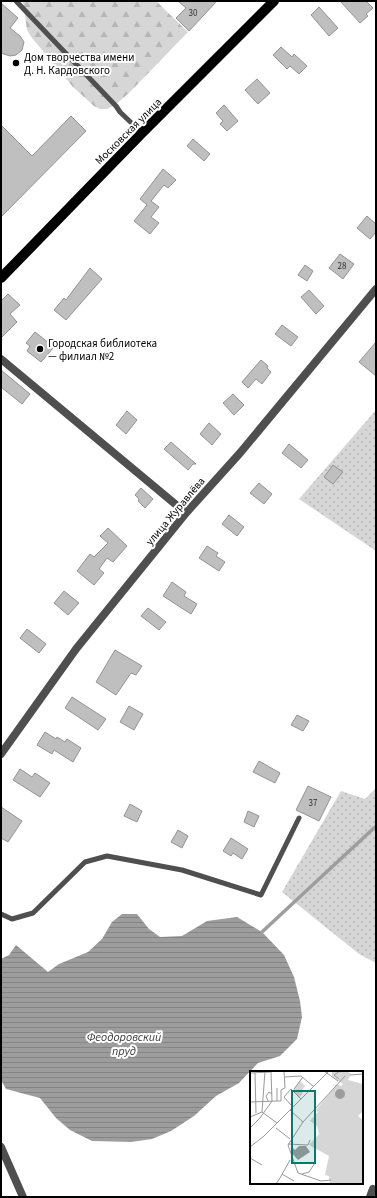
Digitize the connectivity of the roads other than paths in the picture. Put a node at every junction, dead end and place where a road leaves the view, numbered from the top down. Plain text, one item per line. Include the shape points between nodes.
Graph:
1 (16, 1) edge
2 (274, 1) edge
3 (142, 133) junction
4 (1, 278) edge
5 (376, 289) edge
6 (1, 359) edge
7 (186, 513) junction
8 (1, 754) edge
9 (299, 818) dead end
10 (1, 914) edge
11 (1, 1147) edge
12 (23, 1197) edge

1 - 3 lane
2 - 3 main road, Московская улица
3 - 4 main road, Московская улица
5 - 7 street, улица Журавлёва via 240,454
6 - 7 street
7 - 8 street, улица Журавлёва via 76,649
9 - 10 lane via 261,895 182,870 107,856 85,862 33,914 12,919
11 - 12 street

